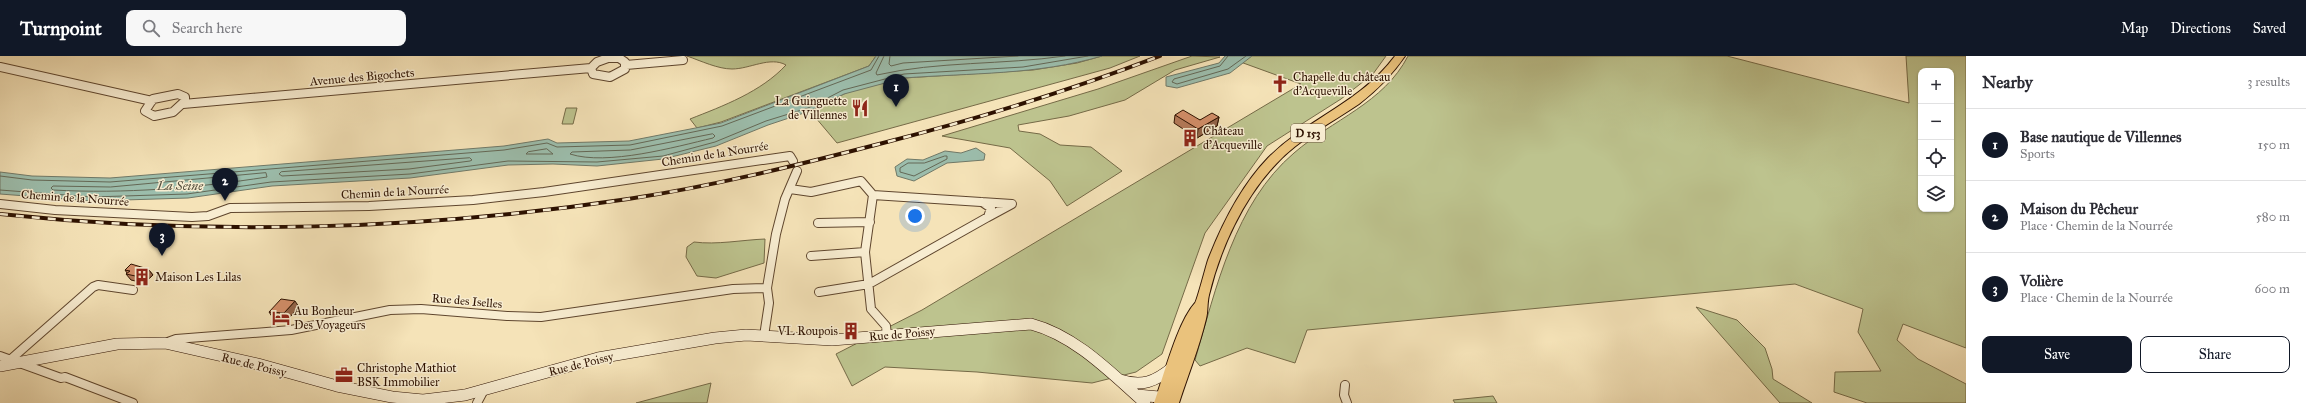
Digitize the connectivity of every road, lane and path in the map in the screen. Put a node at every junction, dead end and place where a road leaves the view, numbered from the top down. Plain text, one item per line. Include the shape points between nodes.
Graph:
1 (1400, 56) edge
2 (683, 60) dead end
3 (626, 65) junction
4 (0, 67) edge
5 (591, 68) junction
6 (152, 101) junction
7 (183, 104) junction
8 (791, 158) dead end
9 (797, 171) dead end
10 (790, 189) junction
11 (873, 195) junction
12 (982, 202) junction
13 (0, 204) edge
14 (988, 217) junction
15 (870, 222) junction
16 (818, 223) dead end
17 (865, 252) junction
18 (811, 256) dead end
19 (869, 284) junction
20 (767, 288) junction
21 (133, 290) dead end
22 (819, 292) dead end
23 (1203, 296) junction
24 (764, 336) junction
25 (887, 336) junction
26 (165, 343) junction
27 (0, 356) edge
28 (8, 362) edge
29 (1173, 367) junction
30 (1118, 380) junction
31 (1147, 384) junction
32 (1345, 385) dead end
33 (484, 390) junction
34 (1134, 394) junction
35 (1169, 398) edge
36 (133, 403) edge
37 (477, 403) edge
38 (1145, 403) edge
39 (1347, 403) edge

1 - 23 main road, D 153 via 1370,91 1292,144 1254,182 1230,224
2 - 3 street, Avenue des Bigochets
3 - 5 street, Avenue des Bigochets via 623,60 613,57 597,62
3 - 5 street via 622,72 607,77 593,74
4 - 6 street
5 - 7 street, Avenue des Bigochets
6 - 7 street via 165,95 178,94 185,97
6 - 7 street, Avenue des Bigochets via 145,111 156,115 168,113
8 - 13 street, Chemin de la Nourrée via 743,161 558,191 375,207 230,208 208,216 192,217 55,210
9 - 10 street
10 - 11 street via 811,192 861,181
10 - 20 street via 782,209
11 - 12 street
11 - 15 street
12 - 14 street via 991,208
12 - 14 street via 1012,204
14 - 19 street
15 - 16 street
15 - 17 street
17 - 18 street
17 - 19 street
19 - 22 street
19 - 25 street via 871,310 886,326
20 - 24 street via 769,303
20 - 26 street, Rue des Iselles via 756,286 732,289 541,317 523,318 423,309 390,310 354,315 290,330 176,339
21 - 28 street via 98,285 93,287
23 - 29 main road, D 153
23 - 35 main road, D 153 via 1200,318
24 - 25 street, Rue de Poissy via 832,340
24 - 33 street, Rue de Poissy via 715,338 598,358
25 - 30 street, Rue de Poissy via 1008,324 1039,325 1066,338
26 - 28 street, Rue de Poissy via 117,344
26 - 33 street, Rue de Poissy via 258,364 337,386 392,397 437,399
27 - 28 street
28 - 36 street via 65,377
29 - 31 street
29 - 35 main road, D 153
30 - 31 street via 1131,384
30 - 34 street, Rue de Poissy
31 - 35 street
32 - 39 street via 1344,395
33 - 37 street
34 - 35 street
34 - 38 street, Rue de Poissy

